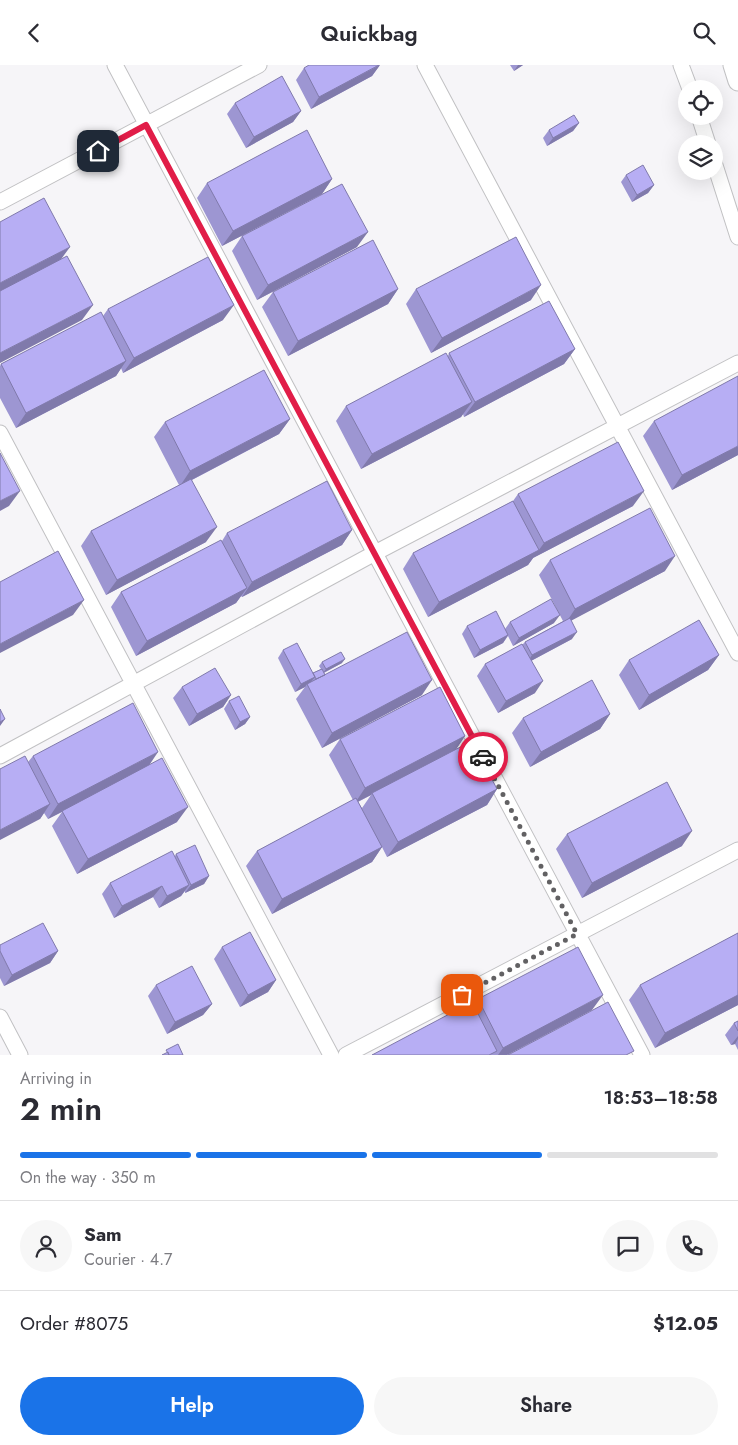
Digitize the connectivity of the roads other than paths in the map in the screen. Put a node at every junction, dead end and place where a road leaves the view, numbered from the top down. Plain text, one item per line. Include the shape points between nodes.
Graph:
1 (115, 65) edge
2 (259, 65) edge
3 (425, 65) edge
4 (681, 65) edge
5 (733, 65) edge
6 (687, 80) edge
7 (738, 81) edge
8 (146, 125) junction
9 (720, 180) edge
10 (0, 202) edge
11 (738, 237) edge
12 (738, 363) edge
13 (617, 426) junction
14 (0, 433) edge
15 (375, 553) junction
16 (738, 653) edge
17 (132, 683) junction
18 (0, 756) edge
19 (738, 850) edge
20 (577, 934) junction
21 (0, 1017) edge
22 (20, 1055) edge
23 (331, 1055) edge
24 (346, 1055) edge
25 (642, 1055) edge

1 - 8 street
2 - 8 street
3 - 13 street
4 - 6 street
5 - 7 street
8 - 10 street
8 - 15 street
9 - 11 street
12 - 13 street
13 - 15 street
13 - 16 street
14 - 17 street
15 - 17 street
15 - 20 street
17 - 18 street
17 - 23 street
19 - 20 street
20 - 24 street
20 - 25 street
21 - 22 street

